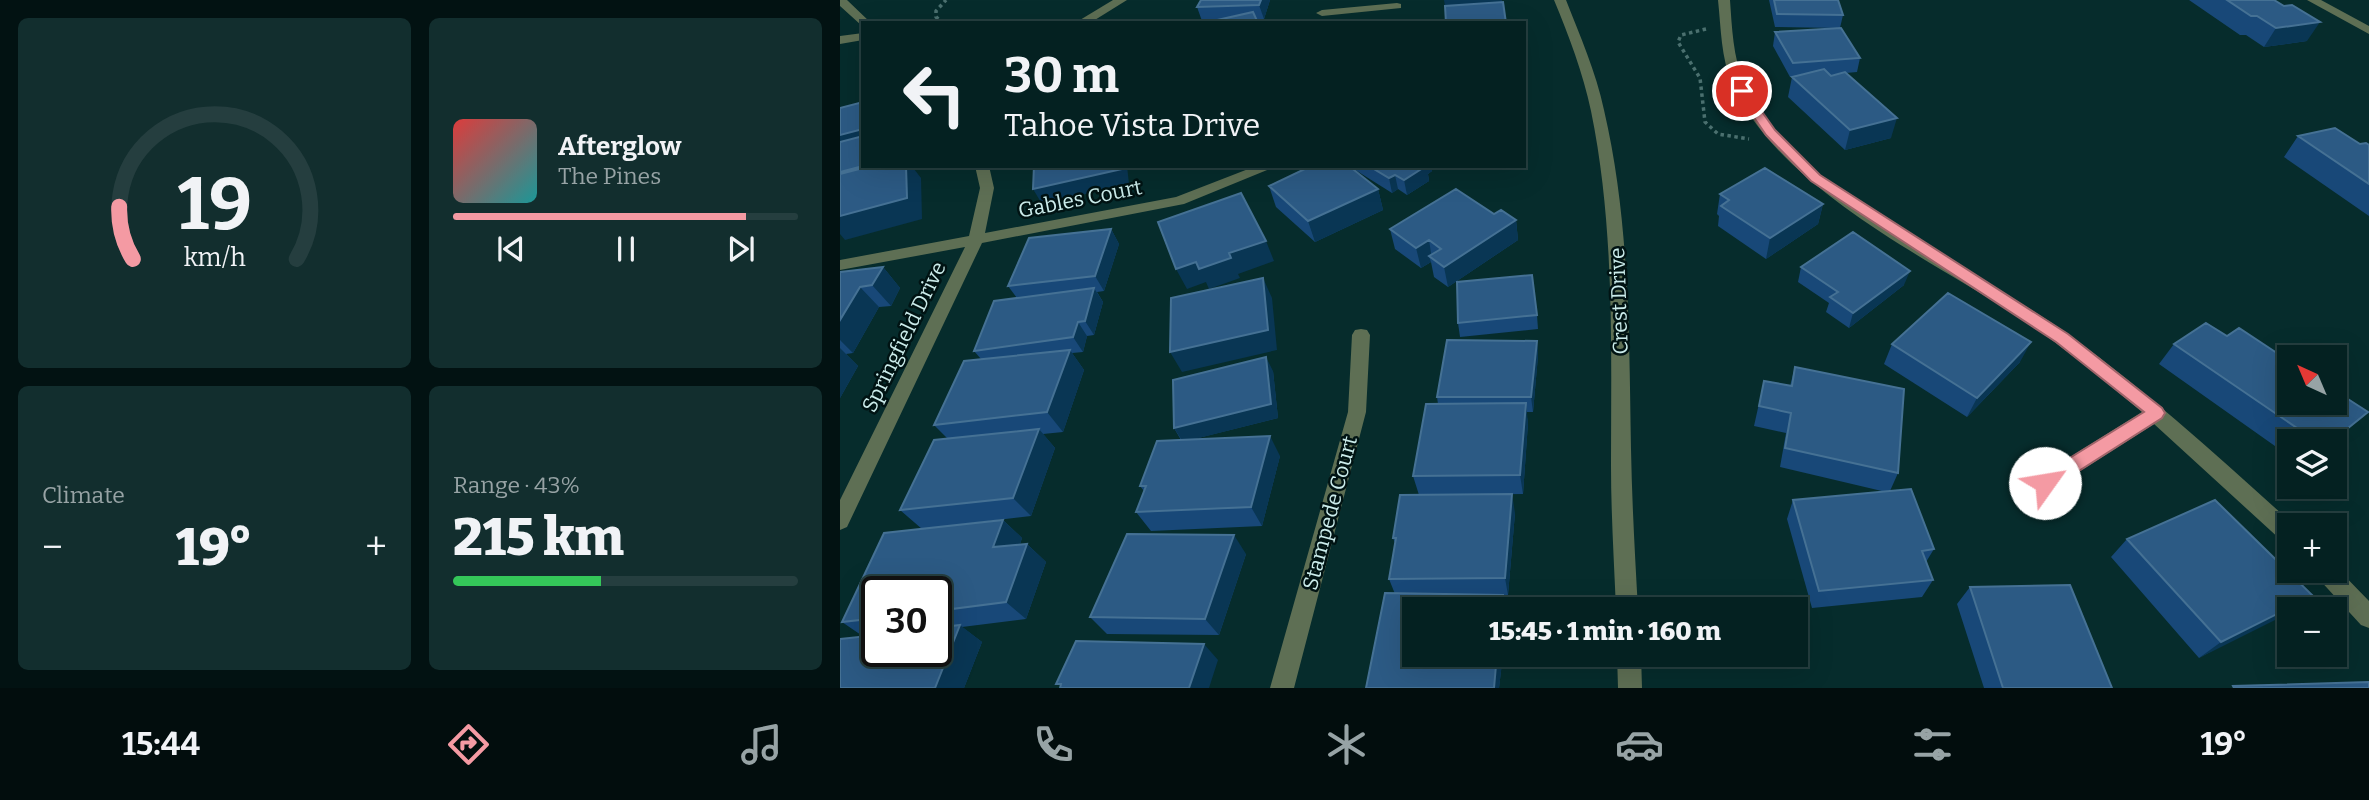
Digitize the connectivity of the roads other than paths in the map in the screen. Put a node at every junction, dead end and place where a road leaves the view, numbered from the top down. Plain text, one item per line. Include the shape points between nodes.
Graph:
1 (840, 0) edge
2 (1121, 0) edge
3 (1560, 0) edge
4 (1724, 0) edge
5 (2313, 0) edge
6 (1397, 7) edge
7 (1322, 13) dead end
8 (863, 21) edge
9 (1084, 21) edge
10 (2369, 31) edge
11 (861, 33) edge
12 (840, 40) edge
13 (982, 168) edge
14 (1265, 168) edge
15 (975, 242) junction
16 (840, 265) edge
17 (1361, 335) dead end
18 (2156, 413) junction
19 (2023, 497) dead end
20 (840, 521) edge
21 (2277, 523) edge
22 (2337, 583) edge
23 (1627, 597) edge
24 (2369, 617) edge
25 (1629, 667) edge
26 (1282, 688) edge
27 (1630, 688) edge

1 - 8 street
2 - 9 street
3 - 23 street, Crest Drive via 1588,73 1616,220 1622,300
4 - 18 street via 1728,47 1742,91 1771,132 1816,178 2062,338
5 - 10 street
6 - 7 street
11 - 12 street
13 - 15 street, Springfield Drive via 987,188
14 - 15 street, Gables Court via 1179,201
15 - 16 street, Gables Court
15 - 20 street, Springfield Drive
17 - 26 street, Stampede Court via 1357,412
18 - 19 street
18 - 21 street
22 - 24 street
25 - 27 street

